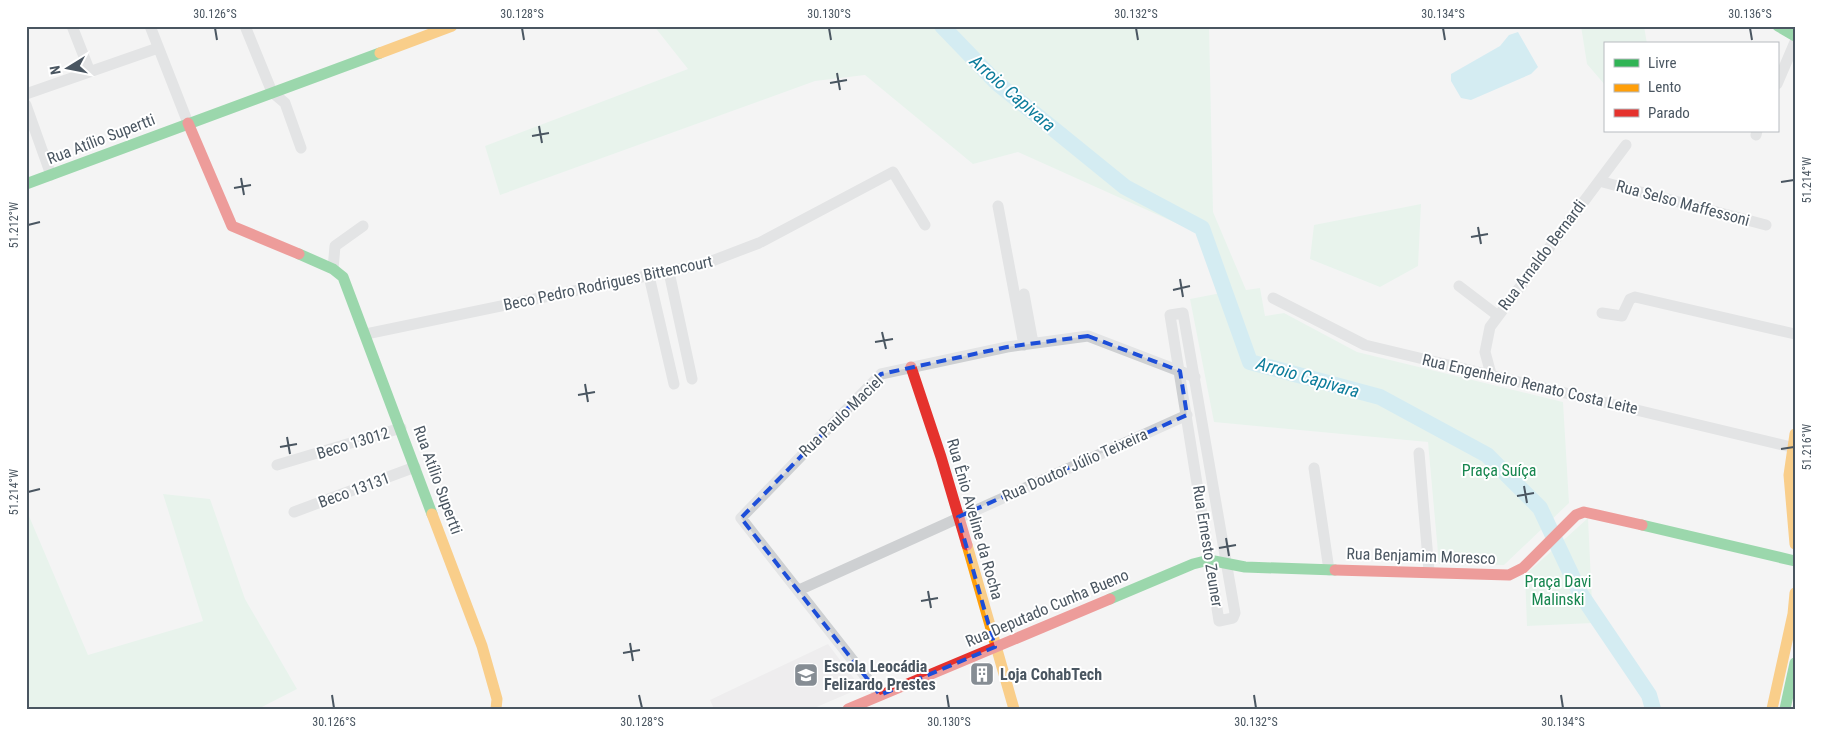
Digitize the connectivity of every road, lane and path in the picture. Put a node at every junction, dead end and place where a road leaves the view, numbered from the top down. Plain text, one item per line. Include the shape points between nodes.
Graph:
1 (72, 26) edge
2 (150, 26) edge
3 (245, 26) edge
4 (452, 26) edge
5 (1778, 26) edge
6 (1795, 36) edge
7 (1795, 42) edge
8 (158, 48) junction
9 (90, 72) junction
10 (1778, 82) edge
11 (272, 92) junction
12 (26, 94) edge
13 (26, 105) edge
14 (188, 123) junction
15 (1626, 145) dead end
16 (301, 148) dead end
17 (51, 175) junction
18 (1599, 181) junction
19 (26, 184) edge
20 (998, 206) dead end
21 (925, 225) dead end
22 (1766, 225) dead end
23 (363, 226) dead end
24 (333, 269) junction
25 (669, 272) junction
26 (649, 276) junction
27 (1459, 286) dead end
28 (1024, 294) dead end
29 (1273, 298) dead end
30 (1602, 313) dead end
31 (1497, 315) junction
32 (366, 334) junction
33 (1795, 334) edge
34 (1029, 344) junction
35 (911, 367) junction
36 (1180, 371) junction
37 (1491, 374) junction
38 (1195, 377) junction
39 (692, 379) dead end
40 (674, 384) dead end
41 (1187, 415) junction
42 (402, 428) junction
43 (1795, 434) edge
44 (1793, 448) edge
45 (1419, 453) dead end
46 (276, 465) dead end
47 (415, 467) junction
48 (1314, 468) dead end
49 (294, 512) dead end
50 (958, 517) junction
51 (1793, 526) edge
52 (1795, 544) edge
53 (1210, 559) junction
54 (1795, 561) edge
55 (1227, 562) junction
56 (1328, 570) junction
57 (1429, 571) junction
58 (799, 590) junction
59 (1795, 593) edge
60 (995, 647) junction
61 (1795, 664) edge
62 (880, 695) junction
63 (496, 709) edge
64 (848, 709) edge
65 (1014, 709) edge
66 (1772, 709) edge
67 (1785, 709) edge

1 - 9 street
2 - 8 street
3 - 11 street
4 - 11 street, Rua Atílio Supertti
5 - 6 street
7 - 10 street
8 - 9 street
8 - 14 street
9 - 12 street
11 - 14 street, Rua Atílio Supertti
11 - 16 street via 285,104
13 - 17 street
14 - 17 street, Rua Atílio Supertti
14 - 24 street, Rua Atílio Supertti via 232,226
15 - 18 street, Rua Arnaldo Bernardi
17 - 19 street, Rua Atílio Supertti
18 - 22 street, Rua Selso Maffessoni
18 - 31 street, Rua Arnaldo Bernardi
20 - 34 street
21 - 25 street, Beco Pedro Rodrigues Bittencourt via 893,172 759,243 704,264
23 - 24 street via 335,246
24 - 32 street, Rua Atílio Supertti via 343,277
25 - 26 street, Beco Pedro Rodrigues Bittencourt
25 - 39 street
26 - 32 street, Beco Pedro Rodrigues Bittencourt
26 - 40 street
27 - 31 street
28 - 34 street
29 - 37 street, Rua Engenheiro Renato Costa Leite via 1365,345
30 - 33 street via 1622,316 1630,299 1635,297
31 - 37 street, Rua Arnaldo Bernardi via 1490,327 1485,352
32 - 42 street, Rua Atílio Supertti
34 - 35 street, Rua Paulo Maciel
34 - 36 street, Rua Paulo Maciel via 1088,336
35 - 50 street, Rua Ênio Aveline da Rocha
35 - 58 street, Rua Paulo Maciel via 881,374 741,518
36 - 38 street, Rua Paulo Maciel
36 - 38 street, Rua Ernesto Zeuner via 1170,315 1183,313
36 - 41 street, Rua Ernesto Zeuner
37 - 44 street, Rua Engenheiro Renato Costa Leite
38 - 55 street, Rua Ernesto Zeuner
41 - 50 street, Rua Doutor Júlio Teixeira
41 - 53 street, Rua Ernesto Zeuner
42 - 46 street, Beco 13012
42 - 47 street, Rua Atílio Supertti
43 - 44 street
44 - 51 street via 1788,482
45 - 57 street
47 - 49 street, Beco 13131
47 - 63 street, Rua Atílio Supertti via 482,646 497,699
48 - 56 street
50 - 58 street, Rua Doutor Júlio Teixeira
50 - 60 street, Rua Ênio Aveline da Rocha
51 - 52 street
53 - 55 street, Rua Deputado Cunha Bueno
53 - 55 street, Rua Ernesto Zeuner via 1219,621 1235,616
53 - 60 street, Rua Deputado Cunha Bueno
54 - 57 street, Rua Benjamim Moresco via 1584,512 1576,515 1516,572 1501,575
55 - 56 street, Rua Benjamim Moresco via 1245,567
56 - 57 street, Rua Benjamim Moresco
58 - 62 street
59 - 66 street
60 - 62 street, Rua Deputado Cunha Bueno
60 - 65 street, Rua Ênio Aveline da Rocha
61 - 67 street
62 - 64 street, Rua Deputado Cunha Bueno

